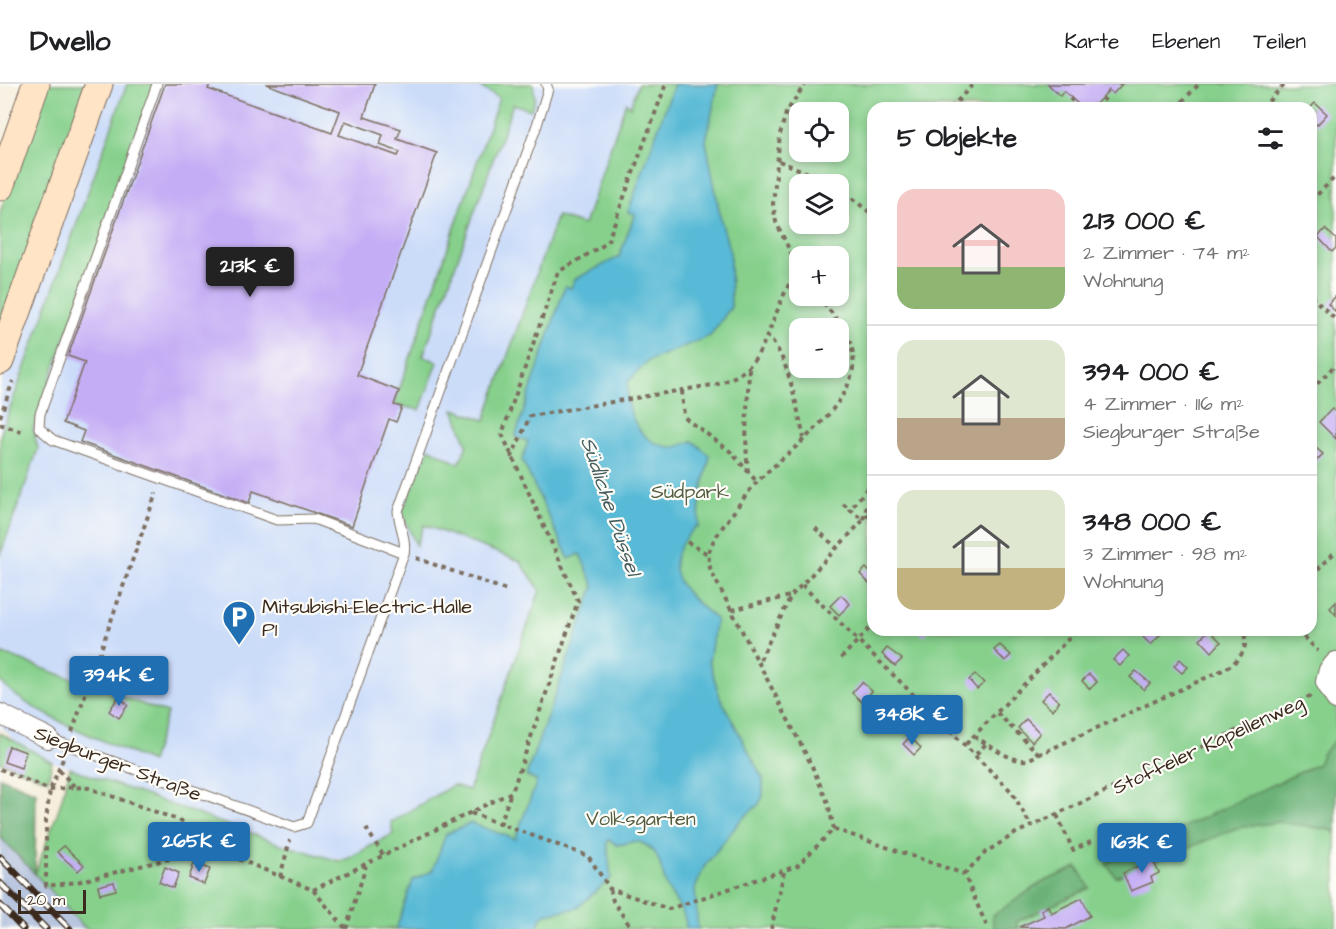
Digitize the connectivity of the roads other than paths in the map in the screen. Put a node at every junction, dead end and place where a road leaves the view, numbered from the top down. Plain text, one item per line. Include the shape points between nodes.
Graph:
1 (36, 84) edge
2 (99, 84) edge
3 (157, 84) edge
4 (546, 84) edge
5 (0, 187) edge
6 (0, 361) edge
7 (404, 553) junction
8 (1334, 663) edge
9 (1332, 693) edge
10 (0, 714) edge
11 (48, 738) joint

1 - 5 main road
2 - 6 main road
3 - 7 lane via 38,421 42,432 53,440 277,520 315,519
4 - 7 lane via 548,89 533,134 398,512
7 - 11 lane, Siegburger Straße via 310,816 302,826 294,827
8 - 9 street, Stoffeler Kapellenweg via 1327,676
10 - 11 street, Siegburger Straße

